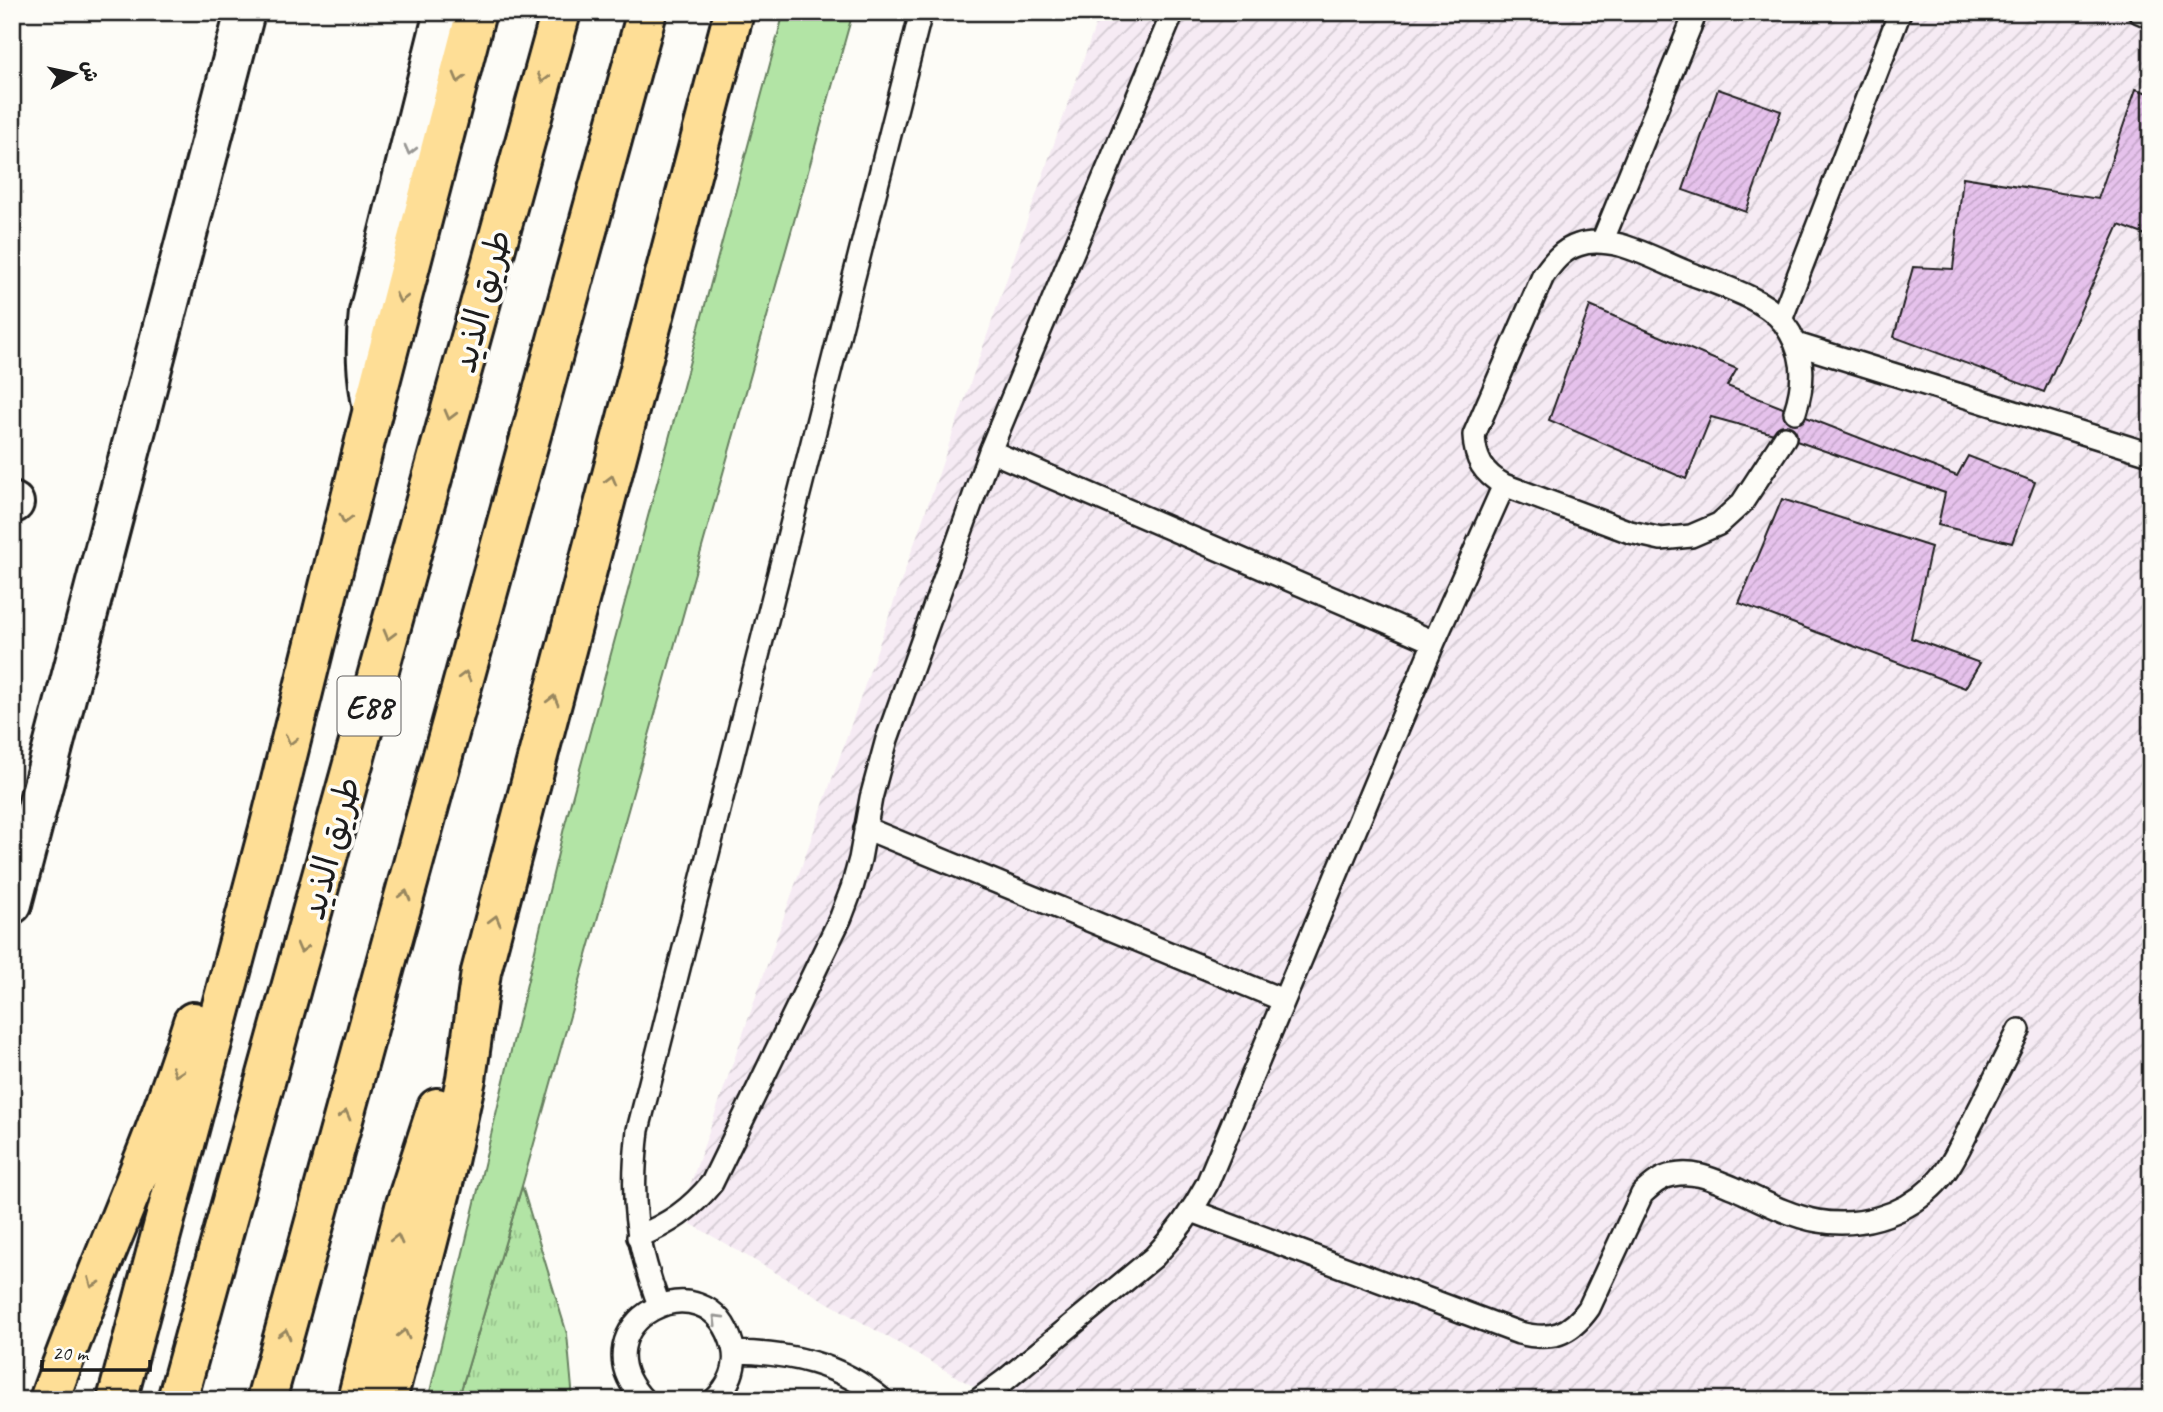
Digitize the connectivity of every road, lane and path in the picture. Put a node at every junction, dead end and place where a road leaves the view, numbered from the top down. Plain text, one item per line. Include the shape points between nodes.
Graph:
1 (245, 12) edge
2 (444, 12) edge
3 (476, 12) edge
4 (561, 12) edge
5 (647, 12) edge
6 (734, 12) edge
7 (921, 12) edge
8 (1173, 12) edge
9 (1696, 12) edge
10 (1900, 12) edge
11 (2139, 12) edge
12 (2151, 17) edge
13 (1602, 242) junction
14 (1781, 320) junction
15 (1796, 344) junction
16 (373, 409) junction
17 (1795, 412) dead end
18 (1785, 437) dead end
19 (990, 451) junction
20 (2147, 453) dead end
21 (1504, 485) junction
22 (1434, 642) junction
23 (270, 825) junction
24 (864, 828) junction
25 (12, 904) edge
26 (481, 972) junction
27 (1283, 1000) junction
28 (2020, 1030) dead end
29 (1192, 1211) junction
30 (638, 1237) junction
31 (659, 1305) junction
32 (734, 1352) junction
33 (1010, 1391) edge
34 (636, 1396) edge
35 (49, 1400) edge
36 (117, 1400) edge
37 (177, 1400) edge
38 (267, 1400) edge
39 (357, 1400) edge
40 (387, 1400) edge
41 (714, 1400) edge
42 (883, 1400) edge
43 (978, 1400) edge

1 - 25 street
2 -> 16 street via 369,312 366,375
3 -> 16 highway
4 -> 37 highway, طريق الذيد / E88
38 -> 5 highway, E88
26 -> 6 highway
7 - 30 lane via 646,1094 634,1165
8 - 19 lane
9 - 13 lane
10 - 14 lane
11 - 12 lane
13 - 14 lane via 1636,251 1745,297
13 - 21 lane via 1567,251 1543,276 1479,421 1474,435 1480,465
14 - 15 lane
15 - 17 lane via 1802,390
15 - 20 lane
16 -> 23 highway
18 - 21 lane via 1742,503 1719,524 1691,536 1661,539 1630,532
19 - 22 lane
19 - 24 lane via 887,739
21 - 22 lane
22 - 27 lane
23 -> 35 highway via 228,921 166,1102
23 - 36 highway
24 - 27 lane
24 - 30 lane via 860,859 841,918 712,1183 680,1216
39 -> 26 highway via 405,1207
40 -> 26 highway via 445,1175 466,1079
27 - 29 lane
28 - 29 lane via 1951,1164 1932,1188 1907,1206 1879,1219 1817,1221 1704,1176 1670,1175 1642,1194 1590,1308 1567,1331 1551,1336 1519,1333
29 - 33 lane via 1154,1256
30 - 31 lane
32 -> 31 lane via 718,1318 702,1306 683,1302
31 - 34 lane via 642,1315 624,1349 625,1369
32 - 41 lane via 733,1373
32 - 42 lane via 806,1359 839,1371
33 - 43 lane

